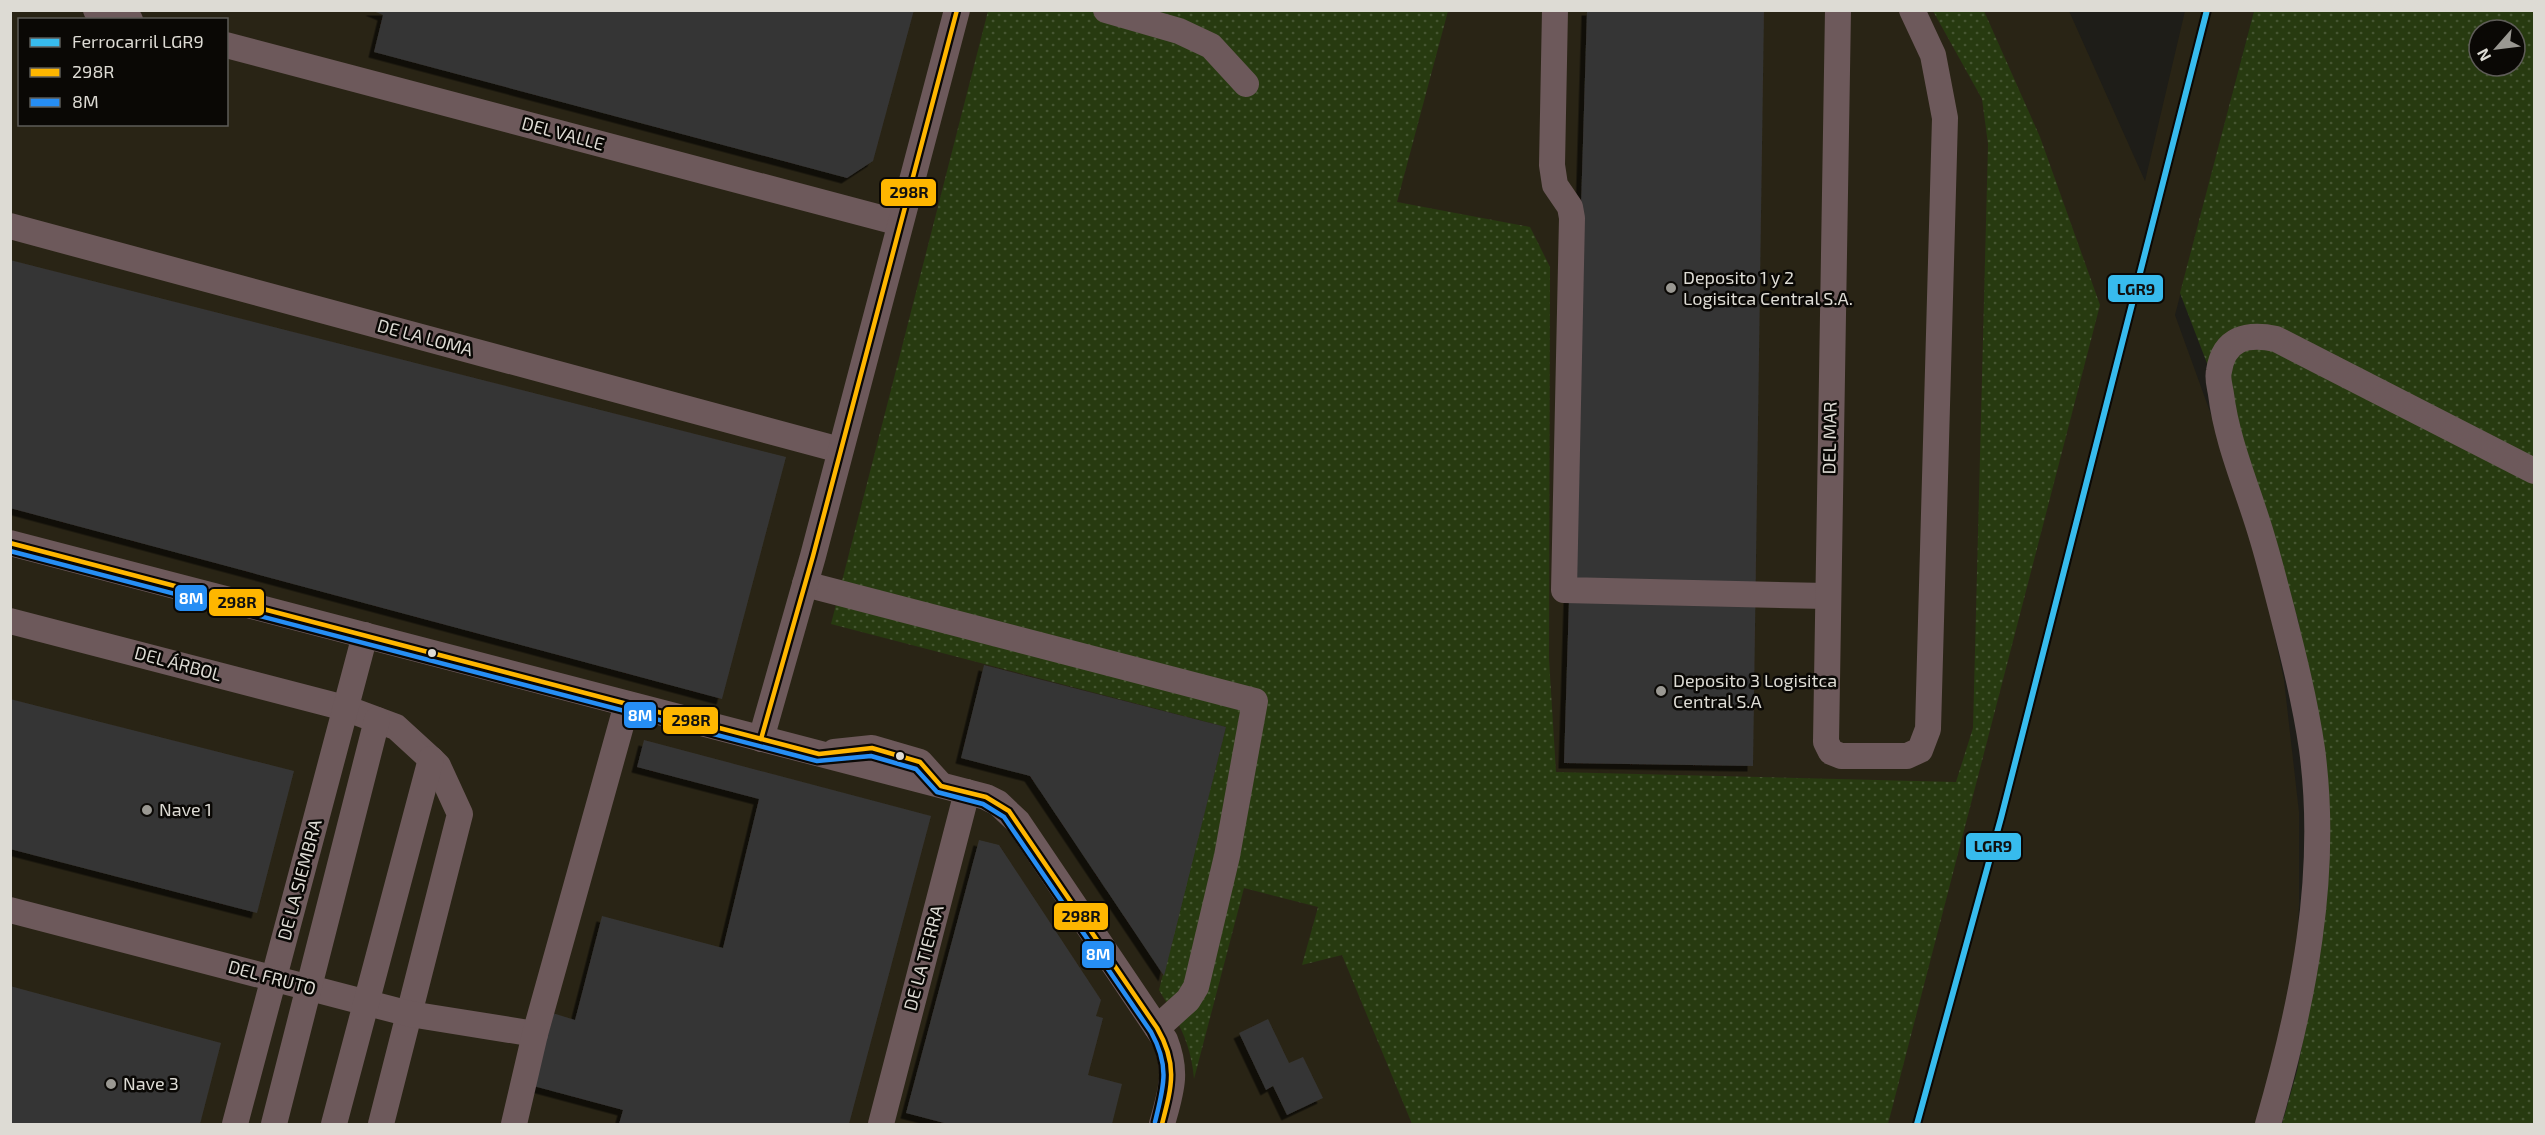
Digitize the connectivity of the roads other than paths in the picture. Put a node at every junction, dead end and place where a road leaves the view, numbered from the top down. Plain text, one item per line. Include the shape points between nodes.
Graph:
1 (96, 10) edge
2 (957, 10) edge
3 (1106, 10) edge
4 (1555, 10) edge
5 (1838, 10) edge
6 (1911, 10) edge
7 (123, 18) edge
8 (228, 46) edge
9 (1246, 84) dead end
10 (900, 223) junction
11 (10, 226) edge
12 (840, 450) junction
13 (2535, 471) edge
14 (10, 543) edge
15 (805, 584) junction
16 (1827, 596) junction
17 (10, 621) edge
18 (365, 635) junction
19 (627, 704) junction
20 (345, 708) junction
21 (377, 720) junction
22 (761, 739) junction
23 (431, 759) junction
24 (968, 792) junction
25 (10, 910) edge
26 (273, 979) junction
27 (310, 988) junction
28 (368, 1003) junction
29 (410, 1014) junction
30 (1156, 1028) junction
31 (536, 1034) junction
32 (235, 1125) edge
33 (274, 1125) edge
34 (334, 1125) edge
35 (381, 1125) edge
36 (514, 1125) edge
37 (881, 1125) edge
38 (1162, 1125) edge
39 (2268, 1125) edge

1 - 7 street
2 - 10 street
3 - 9 street via 1179,31 1211,46
4 - 16 street via 1552,165 1555,184 1570,207 1572,218 1564,590
5 - 16 street, DEL MAR
6 - 16 street, DEL MAR via 1933,55 1945,118 1928,729 1920,750 1907,756 1841,756 1831,752 1826,742
8 - 10 street, DEL VALLE
10 - 12 street
11 - 12 street, DE LA LOMA
12 - 15 street
13 - 39 street via 2276,339 2248,336 2234,342 2224,355 2218,373 2225,424 2263,538 2287,632 2312,749 2317,815 2306,969 2291,1046
14 - 18 street
15 - 22 street
15 - 30 street via 1255,701 1227,855 1196,987 1188,1000
17 - 20 street, DEL ÁRBOL
18 - 19 street
18 - 20 street, DE LA SIEMBRA
19 - 22 street
19 - 31 street
20 - 21 street, DEL ÁRBOL
20 - 26 street, DE LA SIEMBRA
21 - 23 street, DEL ÁRBOL via 396,727
21 - 27 street
22 - 24 street
23 - 28 street
23 - 29 street, DEL ÁRBOL via 438,766 459,814
24 - 30 street via 998,803 1018,822
24 - 37 street, DE LA TIERRA
25 - 26 street, DEL FRUTO
26 - 27 street, DEL FRUTO
26 - 32 street, DE LA SIEMBRA
27 - 28 street, DEL FRUTO
27 - 33 street
28 - 29 street, DEL FRUTO
28 - 34 street
29 - 31 street, DEL FRUTO
29 - 35 street, DEL ÁRBOL
30 - 38 street via 1173,1060 1174,1080
31 - 36 street

